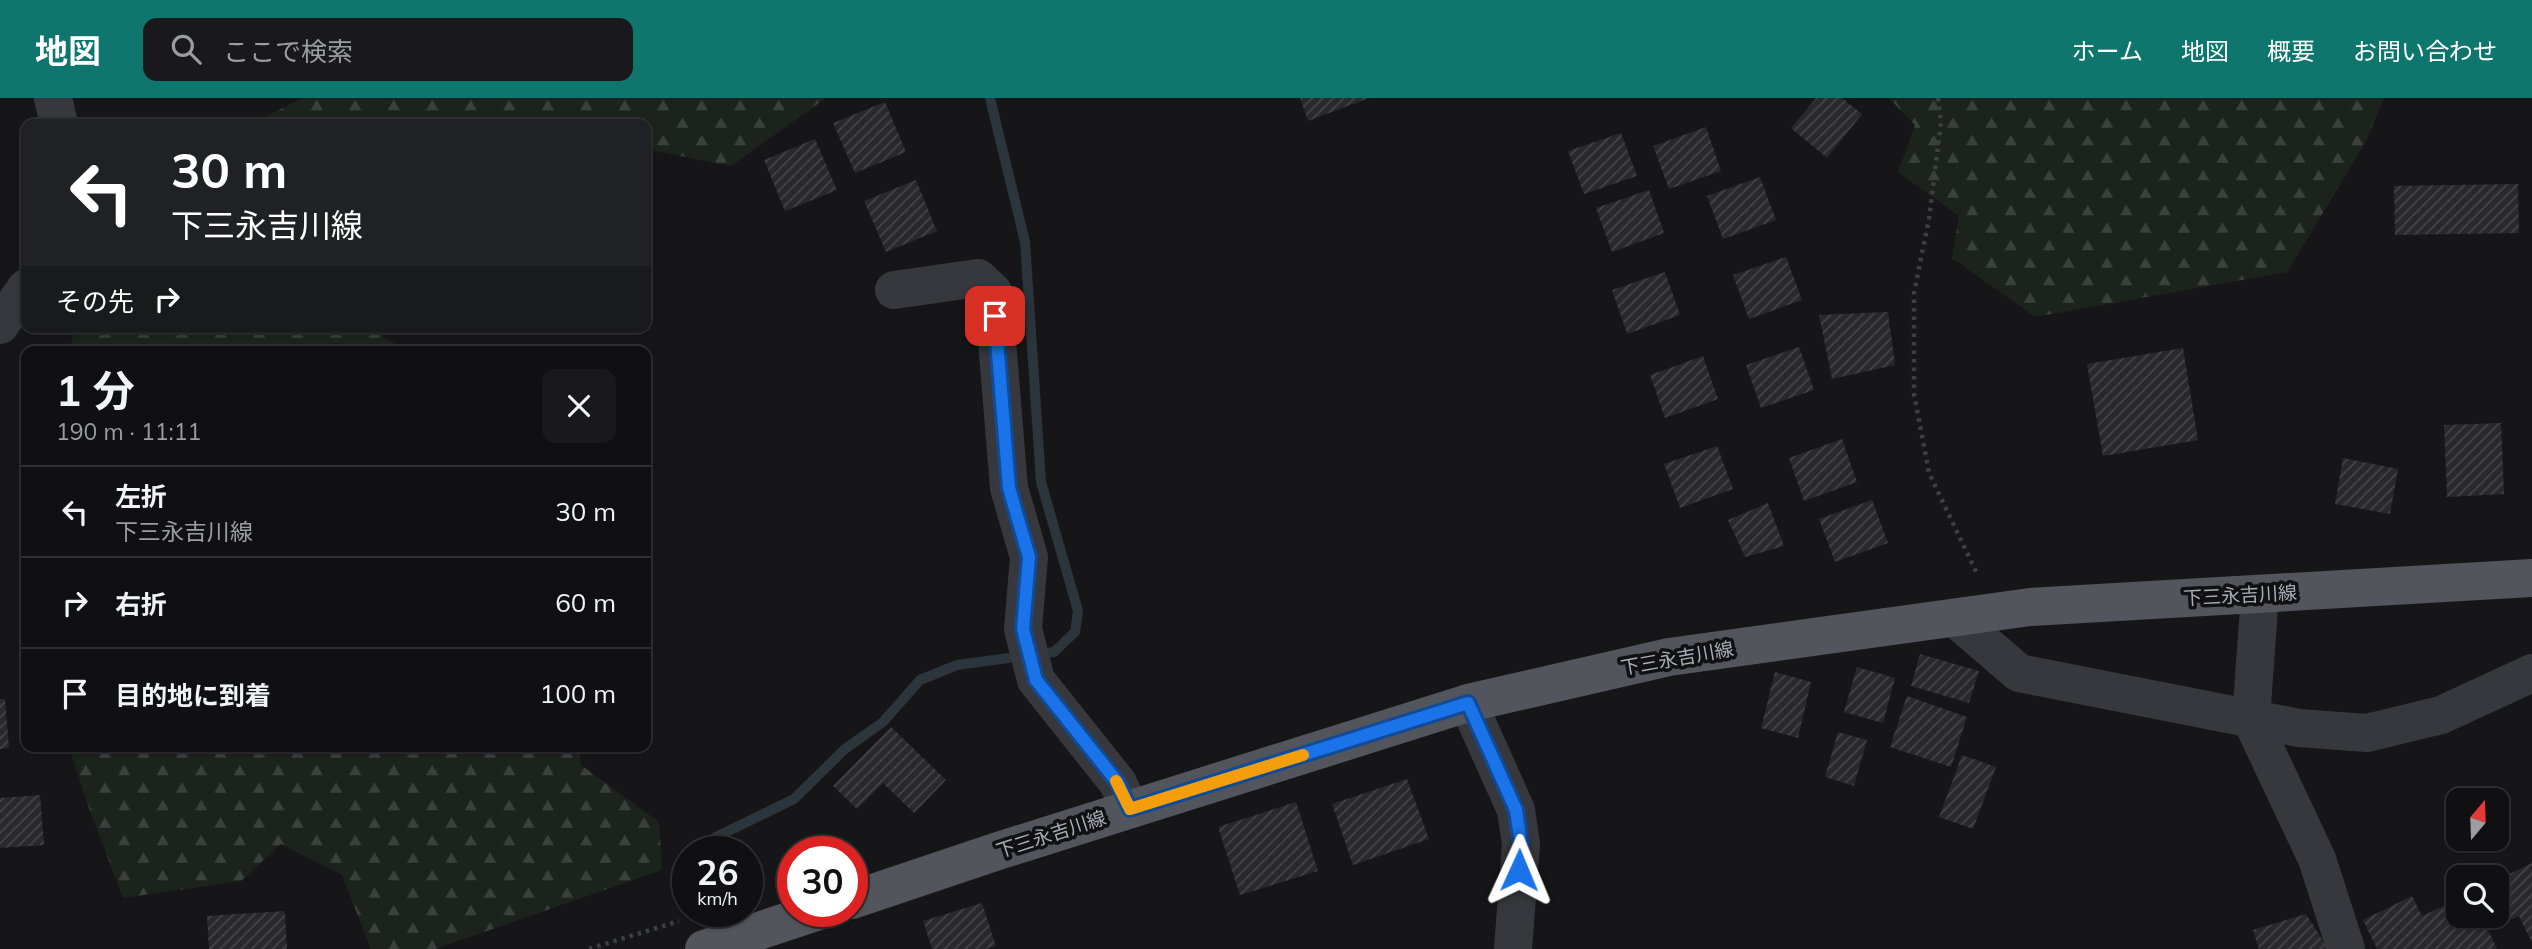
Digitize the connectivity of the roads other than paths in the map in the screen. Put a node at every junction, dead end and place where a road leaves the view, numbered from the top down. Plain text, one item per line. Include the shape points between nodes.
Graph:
1 (53, 98) edge
2 (58, 119) edge
3 (894, 290) dead end
4 (21, 295) edge
5 (0, 326) edge
6 (2532, 578) edge
7 (2260, 594) junction
8 (1955, 618) junction
9 (2532, 673) edge
10 (1468, 703) junction
11 (2251, 719) junction
12 (1130, 809) junction
13 (868, 895) edge
14 (777, 919) edge
15 (693, 934) edge
16 (1513, 949) edge
17 (2347, 949) edge

1 - 2 street
3 - 12 street via 978,278 993,292 1009,488 1029,557 1023,629 1036,680 1118,783
4 - 5 street
6 - 7 main road, 下三永吉川線
7 - 8 main road, 下三永吉川線 via 2030,607
7 - 11 street
8 - 10 main road, 下三永吉川線 via 1669,657
8 - 11 street via 2019,673
9 - 11 street via 2441,715 2367,733
10 - 12 main road, 下三永吉川線
10 - 16 street via 1516,810 1521,844
11 - 17 street via 2316,859
12 - 13 main road, 下三永吉川線
14 - 15 main road

